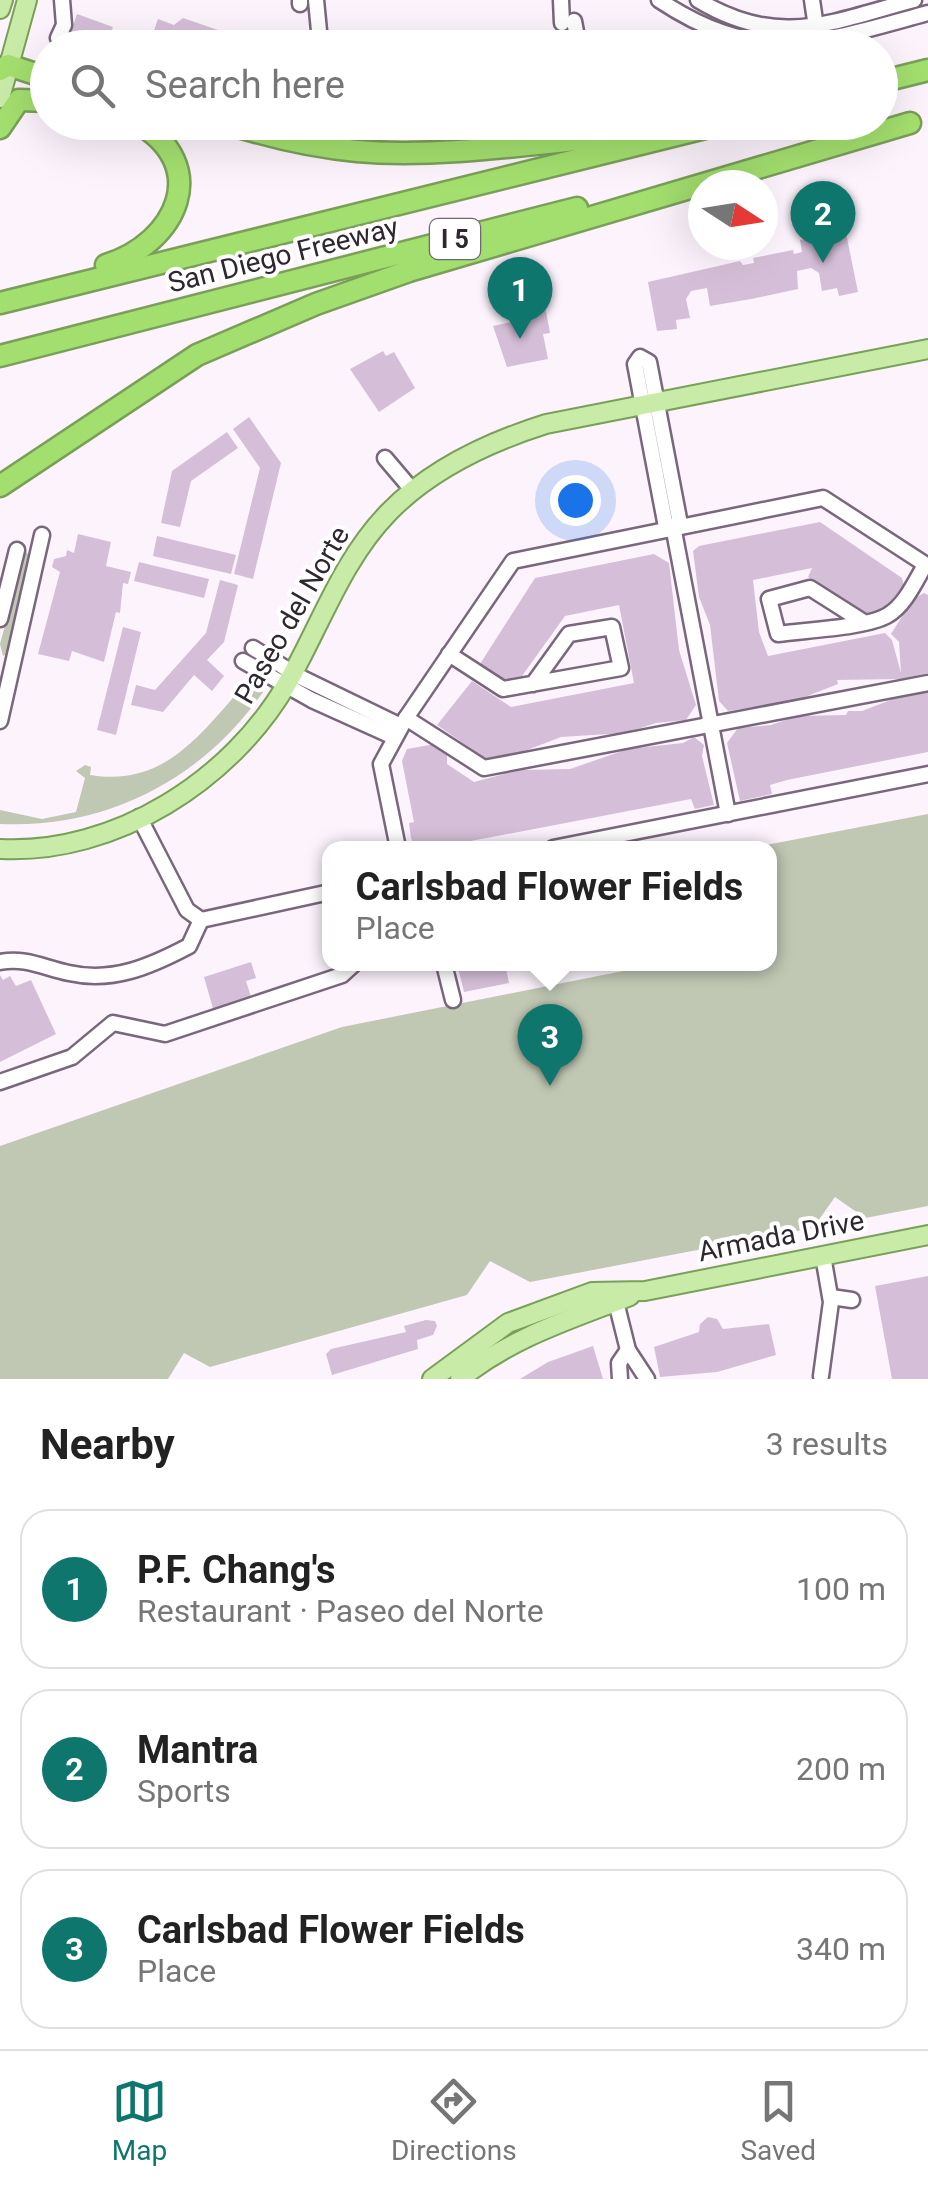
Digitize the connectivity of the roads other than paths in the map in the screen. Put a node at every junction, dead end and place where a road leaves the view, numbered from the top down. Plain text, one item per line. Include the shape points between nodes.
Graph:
1 (3, 0) edge
2 (27, 0) edge
3 (316, 0) edge
4 (561, 0) edge
5 (659, 0) edge
6 (698, 0) edge
7 (812, 0) edge
8 (914, 0) edge
9 (61, 2) edge
10 (0, 9) edge
11 (928, 13) edge
12 (816, 26) junction
13 (63, 30) edge
14 (319, 30) edge
15 (571, 30) edge
16 (709, 30) edge
17 (816, 30) edge
18 (864, 30) edge
19 (4, 67) edge
20 (928, 70) edge
21 (30, 74) edge
22 (898, 78) edge
23 (0, 98) edge
24 (30, 100) edge
25 (0, 128) edge
26 (162, 140) edge
27 (291, 140) edge
28 (557, 140) edge
29 (658, 140) edge
30 (841, 140) edge
31 (851, 140) edge
32 (0, 303) edge
33 (928, 349) edge
34 (0, 356) edge
35 (650, 404) junction
36 (385, 458) dead end
37 (0, 486) edge
38 (414, 491) junction
39 (673, 526) junction
40 (42, 534) dead end
41 (17, 550) dead end
42 (927, 566) edge
43 (0, 619) edge
44 (862, 621) junction
45 (254, 648) dead end
46 (449, 654) junction
47 (243, 660) dead end
48 (290, 679) junction
49 (533, 684) junction
50 (928, 684) edge
51 (0, 721) edge
52 (711, 724) junction
53 (400, 727) junction
54 (928, 774) edge
55 (728, 814) junction
56 (139, 817) junction
57 (396, 841) edge
58 (589, 841) edge
59 (0, 848) edge
60 (322, 894) edge
61 (201, 920) junction
62 (0, 962) edge
63 (346, 971) edge
64 (446, 971) edge
65 (453, 1000) dead end
66 (0, 1082) edge
67 (928, 1235) edge
68 (823, 1256) junction
69 (645, 1291) junction
70 (830, 1297) junction
71 (852, 1300) dead end
72 (616, 1302) junction
73 (628, 1350) junction
74 (821, 1376) dead end
75 (432, 1379) edge
76 (460, 1379) edge
77 (620, 1379) edge
78 (647, 1379) edge

1 - 10 main road
2 - 19 main road
3 - 14 street
4 - 15 street
5 - 16 street
6 - 12 street via 732,21 782,30
7 - 12 street
8 - 12 street
9 - 13 street
11 - 18 street
12 - 17 street
19 - 21 highway
19 - 23 main road
20 - 22 highway
24 - 25 highway via 19,100
26 - 32 highway via 178,168 176,205 151,243 125,259
27 - 28 highway via 416,153
29 - 32 highway, San Diego Freeway / I 5
30 - 34 highway, San Diego Freeway / I 5
31 - 37 highway via 316,304 197,355
33 - 35 main road, Paseo del Norte
35 - 38 main road, Paseo del Norte via 546,424 486,444
35 - 39 street
36 - 38 street
38 - 48 main road, Paseo del Norte via 358,550
39 - 42 street via 823,498
39 - 46 street via 513,561
39 - 52 street
40 - 51 street
41 - 43 street
42 - 44 street via 886,617
44 - 44 street via 778,634 769,599 810,588
45 - 48 street
46 - 49 street via 503,689
46 - 53 street
47 - 48 street
48 - 53 street
48 - 56 main road, Paseo del Norte via 238,750 192,789
49 - 49 street via 620,668 612,626 569,634
50 - 52 street
52 - 53 street via 484,768
52 - 55 street
53 - 57 street via 380,764
54 - 55 street
55 - 58 street
56 - 59 main road, Paseo del Norte via 77,842
56 - 61 street via 187,910
60 - 61 street
61 - 62 street via 189,946 134,972 102,977 39,962
63 - 66 street via 164,1034 113,1023 72,1057
64 - 65 street
67 - 68 main road, Armada Drive
68 - 69 main road, Armada Drive
68 - 70 street
69 - 72 main road, Armada Drive
69 - 75 main road, Armada Drive via 592,1292 544,1307 508,1323
70 - 71 street
70 - 74 street
72 - 73 street
72 - 76 main road, Armada Drive via 542,1328
73 - 77 street via 619,1363
73 - 78 street

